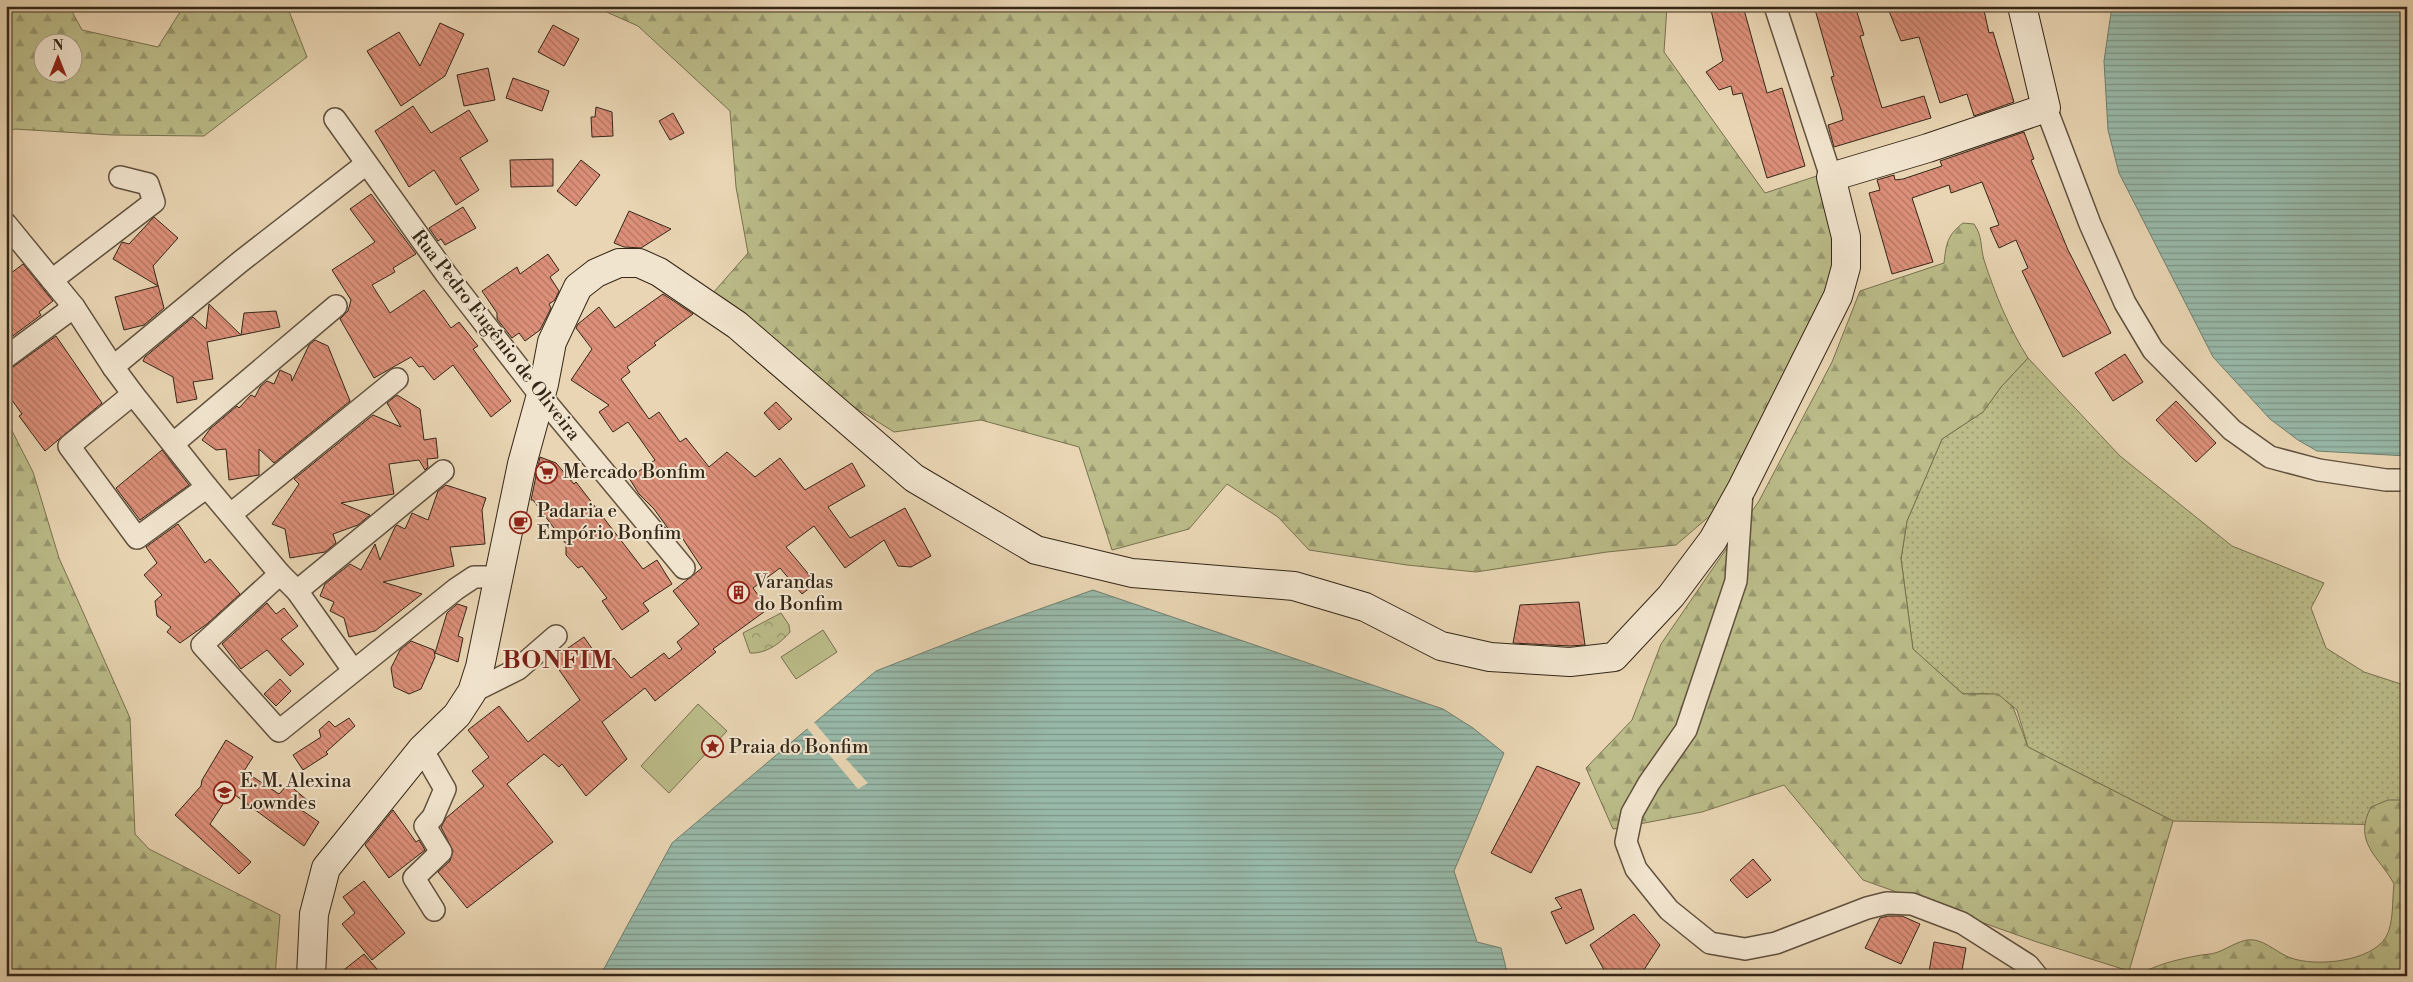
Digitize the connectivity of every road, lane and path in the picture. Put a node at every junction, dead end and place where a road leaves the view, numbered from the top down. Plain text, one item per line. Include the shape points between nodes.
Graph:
1 (1775, 6) edge
2 (2022, 6) edge
3 (2046, 108) junction
4 (335, 120) dead end
5 (366, 164) junction
6 (120, 177) dead end
7 (1831, 177) junction
8 (6, 224) edge
9 (52, 280) junction
10 (336, 306) dead end
11 (74, 307) junction
12 (6, 356) edge
13 (113, 367) junction
14 (397, 379) dead end
15 (133, 394) junction
16 (540, 395) junction
17 (174, 443) junction
18 (443, 471) dead end
19 (2407, 480) edge
20 (207, 487) junction
21 (1742, 488) junction
22 (230, 514) junction
23 (684, 568) dead end
24 (280, 574) junction
25 (499, 577) junction
26 (297, 591) junction
27 (556, 636) dead end
28 (353, 670) junction
29 (472, 692) junction
30 (422, 749) junction
31 (434, 910) dead end
32 (311, 976) edge
33 (2036, 976) edge

1 - 7 street
2 - 3 main road
3 - 7 main road
3 - 19 street via 2090,224 2125,303 2152,350 2232,430 2270,456 2319,470
4 - 5 street, Rua Pedro Eugênio de Oliveira
5 - 13 street
5 - 16 street, Rua Pedro Eugênio de Oliveira
6 - 9 street via 148,184 154,202
7 - 21 main road via 1846,236 1846,267 1838,296
8 - 9 street
9 - 11 street
10 - 17 street
11 - 12 street
11 - 13 street
13 - 15 street
14 - 22 street
15 - 17 street
15 - 20 street via 69,446 136,538
16 - 21 main road via 552,342 578,288 596,273 619,263 639,263 659,272 736,325 914,478 1036,550 1132,572 1294,586 1364,607 1441,646 1490,657 1570,662 1614,656 1671,596 1713,540
16 - 23 street, Rua Pedro Eugênio de Oliveira
16 - 25 main road
17 - 20 street
18 - 26 street
20 - 22 street
21 - 33 street via 1736,581 1686,730 1632,813 1626,842 1636,869 1669,910 1710,943 1745,950 1776,943 1867,908 1887,903 1912,904 1962,923 2028,965
22 - 24 street
24 - 26 street
24 - 28 street via 202,645 279,731
25 - 28 street via 474,577
25 - 29 main road
26 - 28 street
27 - 29 street via 518,669
29 - 30 main road via 457,715
30 - 31 street via 445,789 425,826 441,852 414,878
30 - 32 main road via 326,868 314,914

